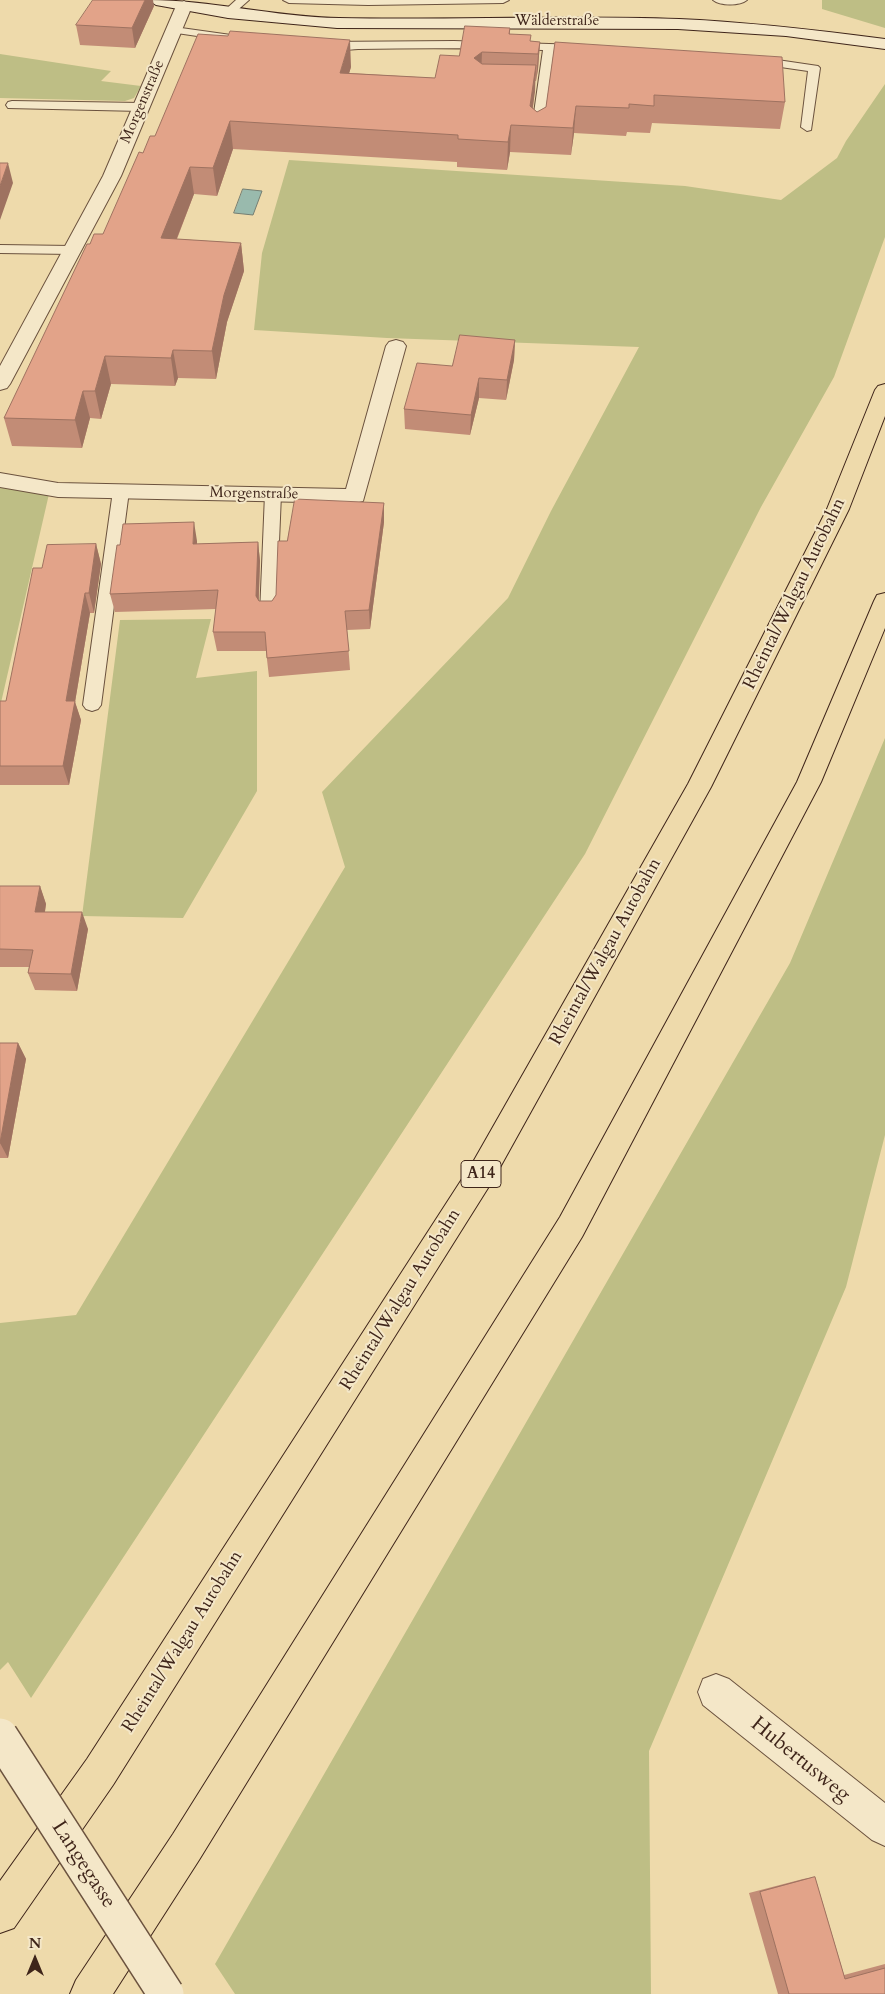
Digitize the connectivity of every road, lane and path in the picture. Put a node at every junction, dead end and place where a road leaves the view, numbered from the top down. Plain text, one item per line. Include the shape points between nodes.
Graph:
1 (156, 0) edge
2 (243, 0) edge
3 (289, 0) edge
4 (466, 0) edge
5 (503, 0) edge
6 (719, 0) edge
7 (741, 0) edge
8 (184, 6) junction
9 (228, 13) junction
10 (174, 30) junction
11 (246, 40) edge
12 (314, 44) edge
13 (885, 44) edge
14 (549, 47) junction
15 (588, 48) edge
16 (743, 59) edge
17 (12, 105) dead end
18 (142, 107) junction
19 (807, 127) dead end
20 (537, 134) edge
21 (0, 249) edge
22 (72, 250) junction
23 (396, 346) dead end
24 (0, 384) edge
25 (885, 390) edge
26 (0, 480) edge
27 (121, 491) junction
28 (273, 494) junction
29 (885, 601) edge
30 (268, 614) edge
31 (92, 705) dead end
32 (716, 1692) dead end
33 (0, 1736) edge
34 (885, 1827) edge
35 (0, 1914) edge
36 (90, 1994) edge
37 (166, 1994) edge

1 - 8 street, Wälderstraße
2 - 9 lane
3 - 4 lane, Wälderstraße
4 - 5 lane, Wälderstraße
6 - 7 lane
8 - 9 street, Wälderstraße
8 - 10 street, Morgenstraße
9 - 13 street, Wälderstraße via 336,23 678,24 786,31
10 - 11 lane
10 - 18 street, Morgenstraße
12 - 14 lane, Wälderstraße
14 - 15 lane, Wälderstraße
14 - 20 lane, Wälderstraße via 539,87
16 - 19 lane via 814,68
17 - 18 lane
18 - 22 street, Morgenstraße via 112,176
21 - 22 lane
22 - 24 street, Morgenstraße
23 - 28 street, Morgenstraße via 354,496
25 - 35 highway, Rheintal/Walgau Autobahn / A14 via 838,509 699,787 483,1171 106,1764
26 - 27 street, Morgenstraße via 58,490
27 - 28 street, Morgenstraße
27 - 31 lane
28 - 30 lane
29 - 36 highway via 809,782 571,1227 191,1838
32 - 34 street, Hubertusweg
33 - 37 street, Langegasse, bridge

